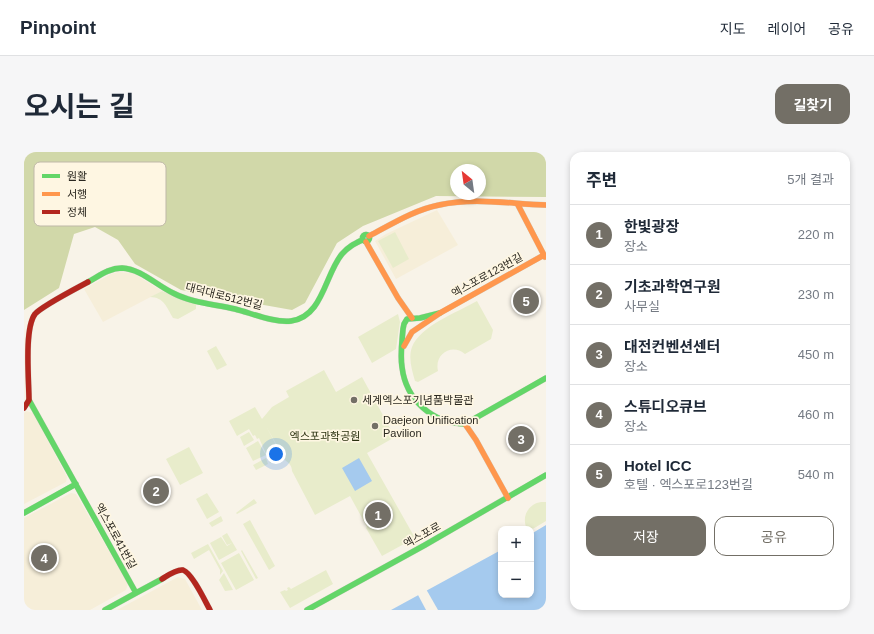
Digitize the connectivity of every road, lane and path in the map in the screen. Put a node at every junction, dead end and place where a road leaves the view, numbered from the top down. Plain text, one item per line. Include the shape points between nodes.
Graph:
1 (518, 205) junction
2 (546, 205) edge
3 (366, 239) junction
4 (545, 257) edge
5 (398, 298) junction
6 (440, 313) junction
7 (413, 319) junction
8 (403, 325) junction
9 (413, 330) junction
10 (402, 349) junction
11 (546, 378) edge
12 (29, 400) junction
13 (24, 408) edge
14 (465, 424) junction
15 (546, 475) edge
16 (76, 484) junction
17 (508, 498) junction
18 (24, 513) edge
19 (136, 593) junction
20 (105, 610) edge
21 (210, 610) edge
22 (307, 610) edge

1 - 2 street, 대덕대로512번길
1 - 3 street, 대덕대로512번길 via 486,202 451,203 424,209
1 - 4 street, 엑스포로123번길
3 - 5 street
3 - 12 street, 대덕대로512번길 via 349,247 339,259 311,311 302,318 291,321 180,296 128,268 112,269 36,313 29,333
4 - 6 street, 엑스포로123번길
5 - 7 street
5 - 8 street via 403,312
6 - 7 street
6 - 9 street
7 - 8 street via 405,320
7 - 9 street via 416,323
8 - 9 street via 405,330
8 - 10 street
9 - 10 street
10 - 14 street via 402,372 414,398 437,418
11 - 14 street
12 - 13 street
12 - 16 street, 엑스포로41번길
14 - 17 street
15 - 17 street, 엑스포로
16 - 18 street
16 - 19 street, 엑스포로41번길
17 - 22 street, 엑스포로
19 - 20 street
19 - 21 street via 182,570 189,574

